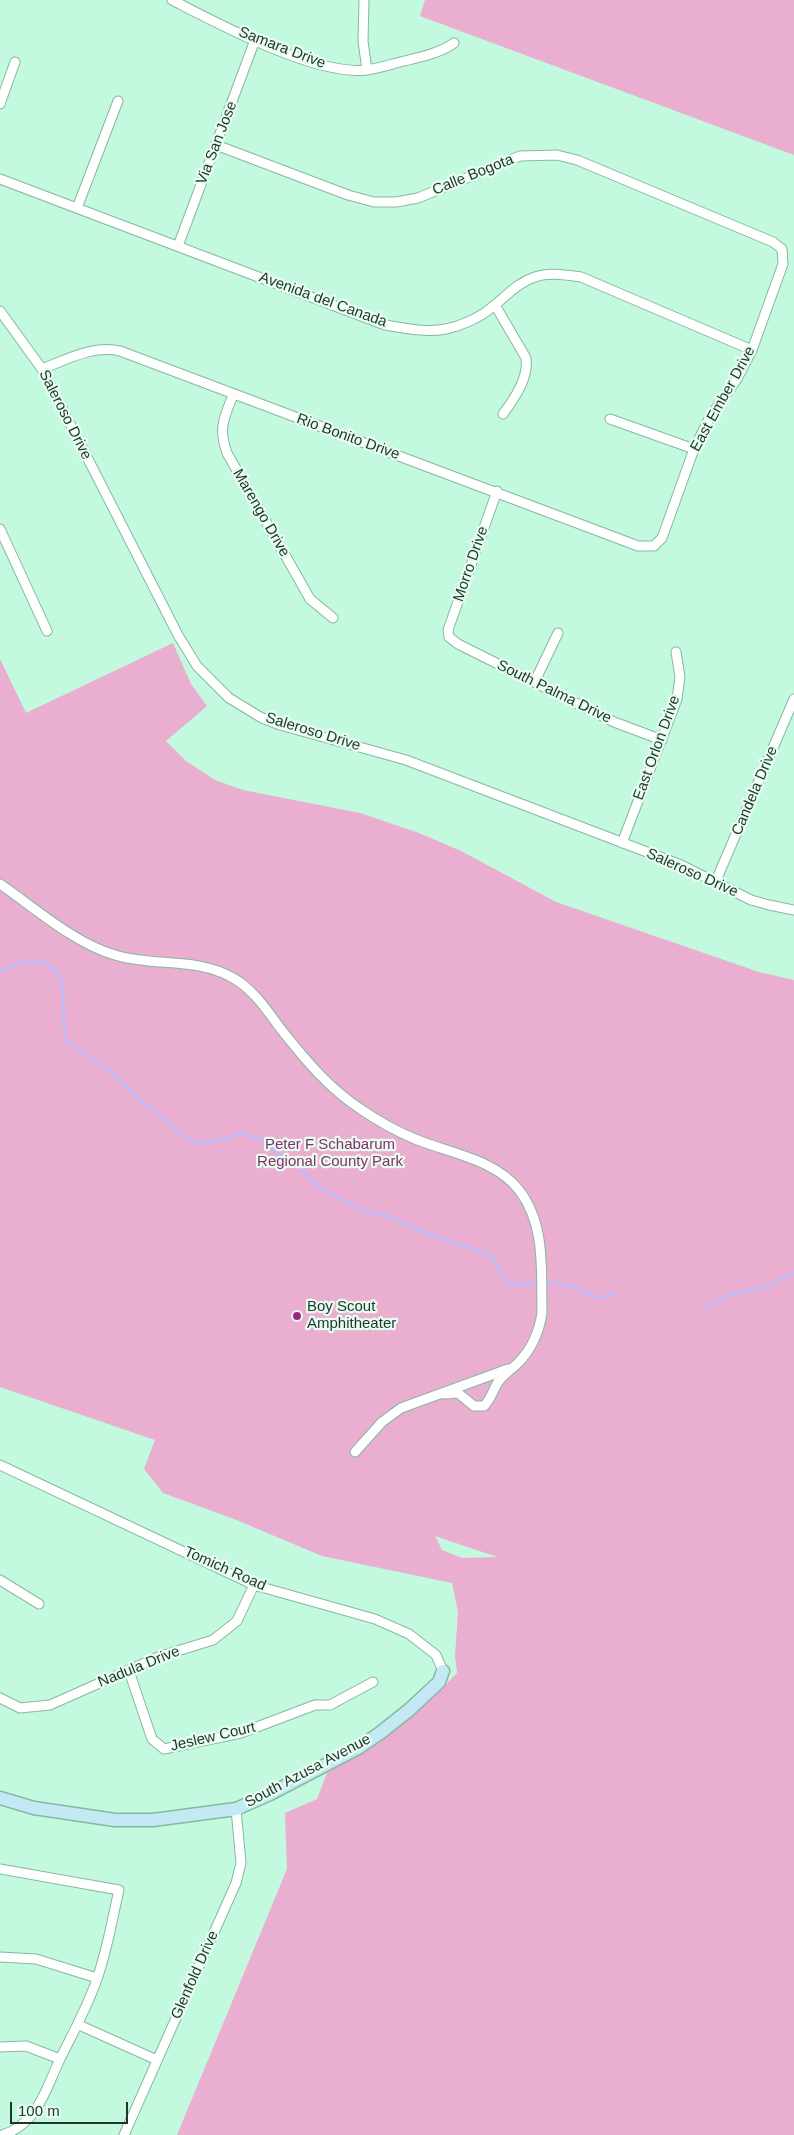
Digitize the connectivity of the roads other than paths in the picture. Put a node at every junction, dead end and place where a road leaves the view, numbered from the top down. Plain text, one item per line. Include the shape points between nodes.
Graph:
1 (172, 0) edge
2 (364, 0) edge
3 (255, 40) junction
4 (454, 43) dead end
5 (15, 62) dead end
6 (366, 70) junction
7 (118, 101) dead end
8 (0, 104) edge
9 (216, 145) junction
10 (0, 179) edge
11 (77, 208) junction
12 (178, 246) junction
13 (782, 249) joint
14 (495, 305) junction
15 (0, 311) edge
16 (752, 350) junction
17 (42, 369) junction
18 (233, 395) junction
19 (503, 414) dead end
20 (610, 419) dead end
21 (694, 449) junction
22 (497, 491) junction
23 (0, 530) edge
24 (654, 546) joint
25 (334, 618) dead end
26 (47, 632) dead end
27 (558, 633) dead end
28 (449, 637) joint
29 (676, 652) dead end
30 (535, 681) junction
31 (794, 699) edge
32 (662, 740) junction
33 (622, 843) junction
34 (715, 883) junction
35 (0, 884) edge
36 (794, 910) edge
37 (513, 1368) junction
38 (444, 1394) junction
39 (355, 1452) dead end
40 (0, 1465) edge
41 (0, 1580) edge
42 (254, 1585) junction
43 (39, 1604) dead end
44 (129, 1671) junction
45 (443, 1671) joint
46 (374, 1682) dead end
47 (0, 1698) edge
48 (0, 1798) edge
49 (236, 1809) junction
50 (0, 1869) edge
51 (0, 1957) edge
52 (97, 1978) junction
53 (79, 2025) junction
54 (0, 2047) edge
55 (60, 2059) junction
56 (157, 2060) junction
57 (2, 2135) edge
58 (124, 2135) edge

1 - 3 street, Samara Drive
2 - 6 street
3 - 6 street, Samara Drive via 305,61 334,68
3 - 9 street, Via San Jose
4 - 6 street, Samara Drive via 416,58
5 - 8 street
7 - 11 street
9 - 12 street, Via San Jose
9 - 13 street, Calle Bogota via 374,202 418,198 520,156 557,155 576,160
10 - 11 street, Avenida del Canada
11 - 12 street, Avenida del Canada
12 - 14 street, Avenida del Canada via 384,324 420,331 446,329 468,322
13 - 16 street, East Ember Drive via 783,264
14 - 16 street, Avenida del Canada via 518,285 536,276 559,274 581,277
14 - 19 street via 527,365 516,396
15 - 17 street, Saleroso Drive
16 - 21 street, East Ember Drive
17 - 18 street, Rio Bonito Drive via 94,349 109,348
17 - 33 street, Saleroso Drive via 178,635 198,666 229,698 280,725 406,760
18 - 22 street, Rio Bonito Drive
18 - 25 street, Marengo Drive via 221,438 227,453 310,599
20 - 21 street
21 - 24 street, East Ember Drive via 662,538
22 - 24 street, Rio Bonito Drive via 638,546
22 - 28 street, Morro Drive via 448,630
23 - 26 street
27 - 30 street
28 - 30 street, South Palma Drive
29 - 32 street, East Orlon Drive via 680,677 677,700
30 - 32 street, South Palma Drive via 614,722
31 - 34 street, Candela Drive
32 - 33 street, East Orlon Drive
33 - 34 street, Saleroso Drive via 681,865
34 - 36 street, Saleroso Drive via 751,900
35 - 37 street via 105,952 135,960 201,966 244,985 318,1073 360,1109 402,1133 485,1164 512,1181 525,1199 539,1234 542,1290 542,1313 534,1341
37 - 38 street
37 - 38 street via 499,1381 490,1400 481,1407 470,1404 458,1393
38 - 39 street via 395,1412
40 - 42 street, Tomich Road
41 - 43 street
42 - 44 street, Nadula Drive via 237,1621 213,1640 158,1657
42 - 45 street, Tomich Road via 375,1619 409,1634 436,1655
44 - 46 street, Jeslew Court via 152,1739 164,1749 241,1734 315,1705 330,1705
44 - 47 street, Nadula Drive via 50,1705 20,1708
45 - 49 street, South Azusa Avenue via 439,1682 380,1733 332,1762
48 - 49 street, South Azusa Avenue via 34,1808 115,1820 154,1820
49 - 56 street, Glenfold Drive via 241,1863 236,1883
50 - 52 street via 119,1890
51 - 52 street via 36,1959
52 - 53 street
53 - 55 street
53 - 56 street
54 - 55 street via 26,2046
55 - 57 street via 38,2109 14,2132
56 - 58 street, Glenfold Drive

